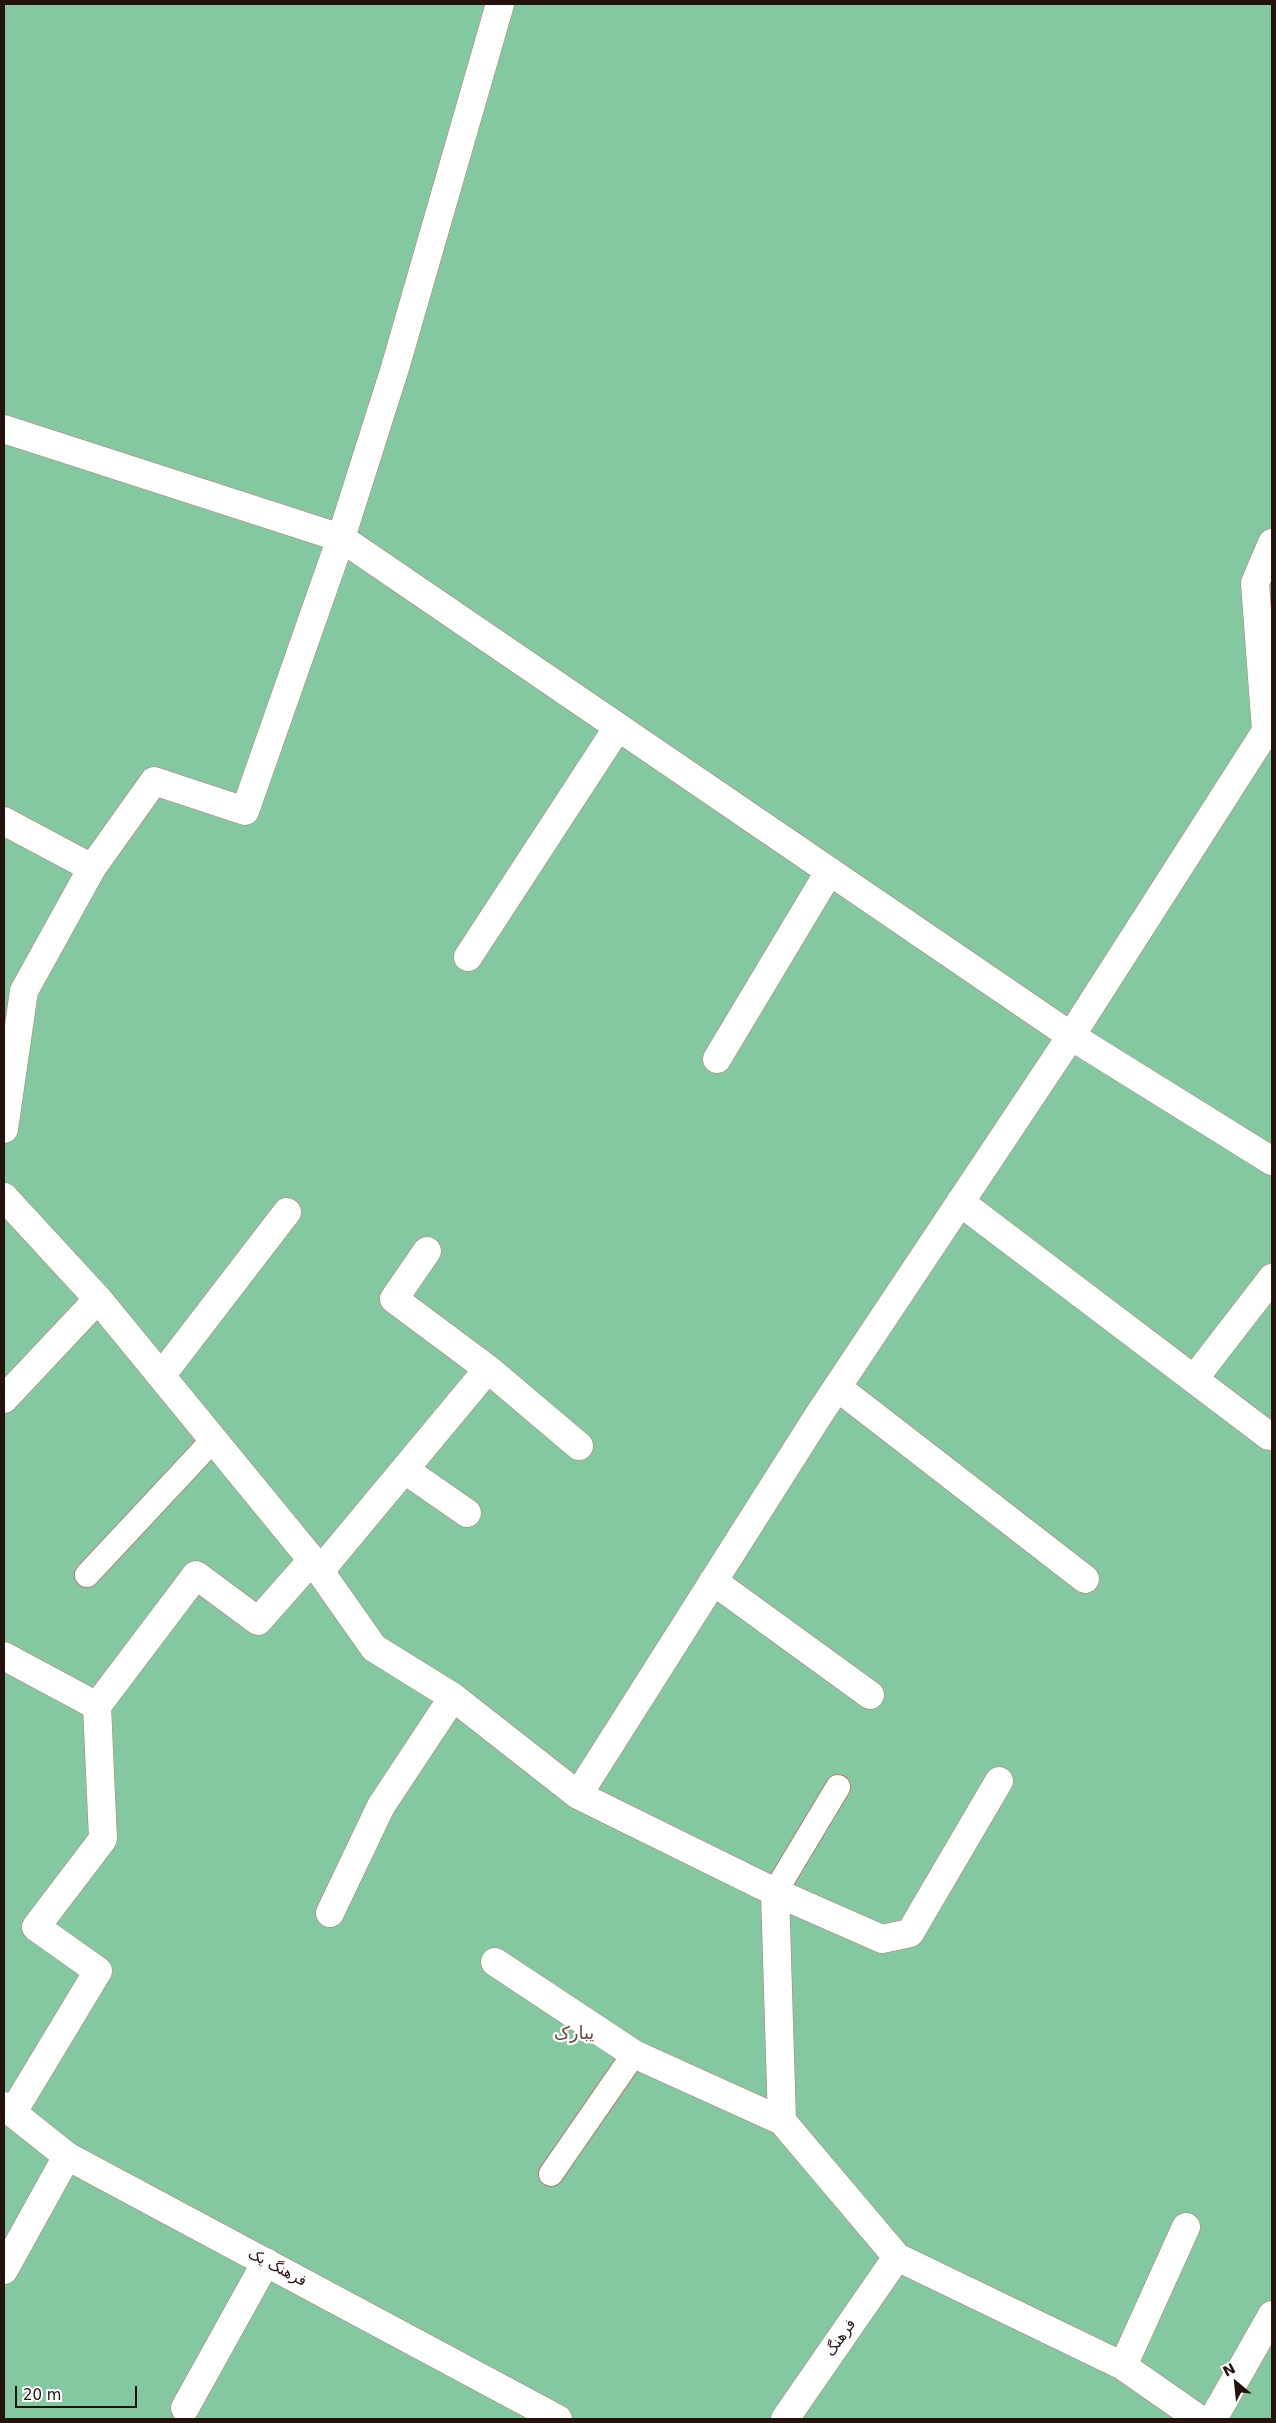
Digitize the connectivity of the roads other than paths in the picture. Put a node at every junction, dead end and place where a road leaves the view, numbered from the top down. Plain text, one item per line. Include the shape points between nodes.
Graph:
1 (500, 4) edge
2 (4, 429) edge
3 (342, 538) junction
4 (1272, 544) edge
5 (618, 727) junction
6 (4, 821) edge
7 (92, 868) junction
8 (829, 872) junction
9 (468, 957) dead end
10 (11, 1027) edge
11 (1071, 1036) junction
12 (717, 1059) dead end
13 (4, 1129) edge
14 (1272, 1161) edge
15 (4, 1197) edge
16 (960, 1202) junction
17 (287, 1212) dead end
18 (427, 1250) dead end
19 (1272, 1278) edge
20 (98, 1299) junction
21 (488, 1369) junction
22 (161, 1376) junction
23 (1194, 1379) junction
24 (837, 1387) junction
25 (4, 1399) edge
26 (1269, 1436) dead end
27 (214, 1439) junction
28 (579, 1446) dead end
29 (405, 1470) junction
30 (467, 1514) dead end
31 (316, 1566) junction
32 (88, 1575) dead end
33 (1085, 1580) dead end
34 (713, 1581) junction
35 (4, 1656) edge
36 (870, 1695) dead end
37 (453, 1697) junction
38 (97, 1706) junction
39 (999, 1781) dead end
40 (838, 1787) dead end
41 (578, 1795) junction
42 (775, 1892) junction
43 (330, 1913) dead end
44 (495, 1962) dead end
45 (634, 2054) junction
46 (9, 2109) edge
47 (782, 2121) junction
48 (67, 2156) junction
49 (551, 2174) dead end
50 (1186, 2227) dead end
51 (897, 2257) junction
52 (266, 2262) junction
53 (4, 2270) edge
54 (1272, 2315) edge
55 (1122, 2366) junction
56 (185, 2408) dead end
57 (558, 2419) edge
58 (785, 2419) edge
59 (1199, 2419) edge
60 (1214, 2419) edge

1 - 3 street via 395,368
2 - 3 street
3 - 5 street
3 - 7 street via 245,811 154,781
4 - 11 street via 1255,583 1266,731
5 - 8 street
5 - 9 street
6 - 7 street
7 - 10 street via 24,991
8 - 11 street
8 - 12 street
10 - 13 street
11 - 14 street
11 - 16 street
15 - 20 street
16 - 23 street
16 - 24 street
17 - 22 street
18 - 21 street via 394,1299
19 - 23 street
20 - 22 street
20 - 25 street
21 - 28 street
21 - 29 street
22 - 27 street
23 - 26 street
24 - 33 street
24 - 34 street
27 - 31 street
27 - 32 lane
29 - 30 street
29 - 31 street
31 - 37 street via 374,1648
31 - 38 street via 258,1621 196,1575
34 - 36 street
34 - 41 street
35 - 38 street
37 - 41 street
37 - 43 street via 381,1806
38 - 46 street via 104,1839 36,1927 98,1971
39 - 42 street via 910,1933 882,1939
40 - 42 lane
41 - 42 street
42 - 47 street
44 - 45 street
45 - 47 street
45 - 49 lane
46 - 48 street, فرهنگ یک
47 - 51 street
48 - 52 street, فرهنگ یک
48 - 53 street
50 - 55 street
51 - 55 street
51 - 58 street, فرهنگ
52 - 56 street
52 - 57 street, فرهنگ یک
54 - 60 street
55 - 59 street

